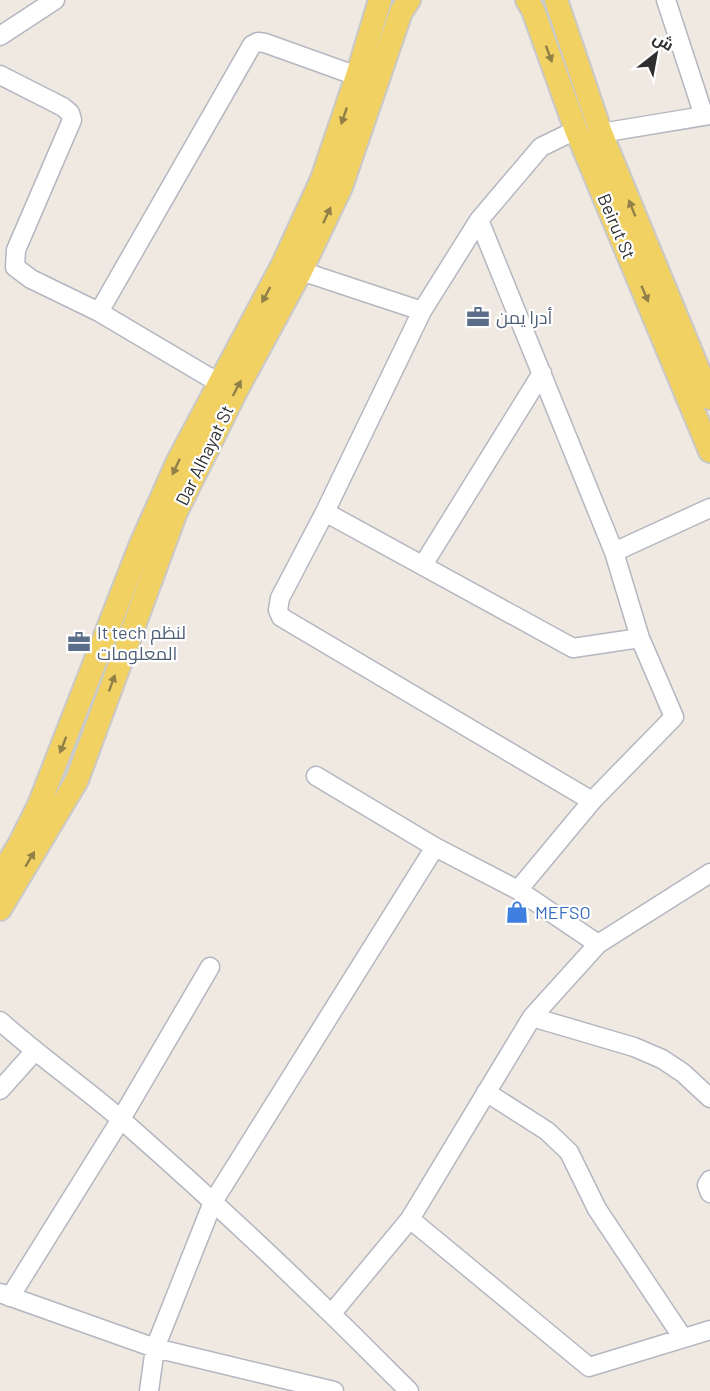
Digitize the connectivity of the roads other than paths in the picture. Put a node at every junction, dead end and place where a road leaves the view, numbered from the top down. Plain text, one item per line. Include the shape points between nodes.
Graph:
1 (55, 0) edge
2 (380, 0) edge
3 (409, 0) edge
4 (527, 0) edge
5 (556, 0) edge
6 (666, 0) edge
7 (0, 36) edge
8 (0, 75) edge
9 (357, 76) junction
10 (707, 116) edge
11 (576, 130) junction
12 (601, 133) junction
13 (479, 220) junction
14 (292, 267) junction
15 (422, 311) junction
16 (99, 312) junction
17 (542, 373) junction
18 (219, 383) junction
19 (710, 398) edge
20 (706, 428) edge
21 (710, 451) edge
22 (710, 508) edge
23 (325, 512) junction
24 (615, 552) junction
25 (423, 565) junction
26 (640, 638) junction
27 (316, 776) dead end
28 (592, 801) junction
29 (435, 847) junction
30 (710, 873) edge
31 (0, 876) edge
32 (518, 890) junction
33 (0, 909) edge
34 (598, 944) junction
35 (210, 967) dead end
36 (532, 1017) junction
37 (0, 1021) edge
38 (34, 1052) junction
39 (0, 1090) edge
40 (486, 1092) junction
41 (710, 1098) edge
42 (121, 1119) junction
43 (710, 1180) edge
44 (710, 1193) edge
45 (213, 1202) junction
46 (410, 1219) junction
47 (5, 1295) edge
48 (332, 1313) junction
49 (710, 1330) edge
50 (683, 1338) junction
51 (155, 1348) junction
52 (149, 1391) edge
53 (334, 1391) edge
54 (409, 1391) edge

1 - 7 street
2 - 9 main road, Dar Alhayat St
14 -> 3 main road, Dar Alhayat St via 341,187 401,12
4 -> 11 main road, Beirut St
5 - 12 main road, Beirut St
6 - 10 street
8 - 16 street via 63,107 72,120 16,250 15,267 31,279
9 -> 14 main road, Dar Alhayat St
9 - 16 street via 265,42 252,45
10 - 12 street
11 - 13 street via 541,147
11 -> 20 main road, Beirut St
19 -> 12 main road, Beirut St
13 - 15 street
13 - 17 street
14 - 15 street
14 -> 18 main road, Dar Alhayat St
33 -> 14 main road, Dar Alhayat St via 76,780 176,512
15 - 23 street
16 - 18 street
17 - 24 street
17 - 25 street
18 -> 31 main road, Dar Alhayat St via 141,544 39,805
20 - 21 main road, Beirut St
22 - 24 street
23 - 25 street
23 - 28 street via 280,598 281,617
24 - 26 street
25 - 26 street via 573,648
26 - 28 street via 674,717
27 - 29 street
28 - 32 street
29 - 32 street
29 - 45 street
30 - 34 street
32 - 34 street
34 - 36 street
35 - 42 street
36 - 40 street
36 - 41 street via 662,1059
37 - 38 street
38 - 39 street
38 - 42 street
40 - 46 street
40 - 50 street via 547,1131 569,1152 597,1209
42 - 45 street
42 - 47 street
43 - 44 street
45 - 48 street
45 - 51 street
46 - 48 street
46 - 50 street via 589,1367
47 - 51 street
48 - 54 street
49 - 50 street
51 - 52 street
51 - 53 street

